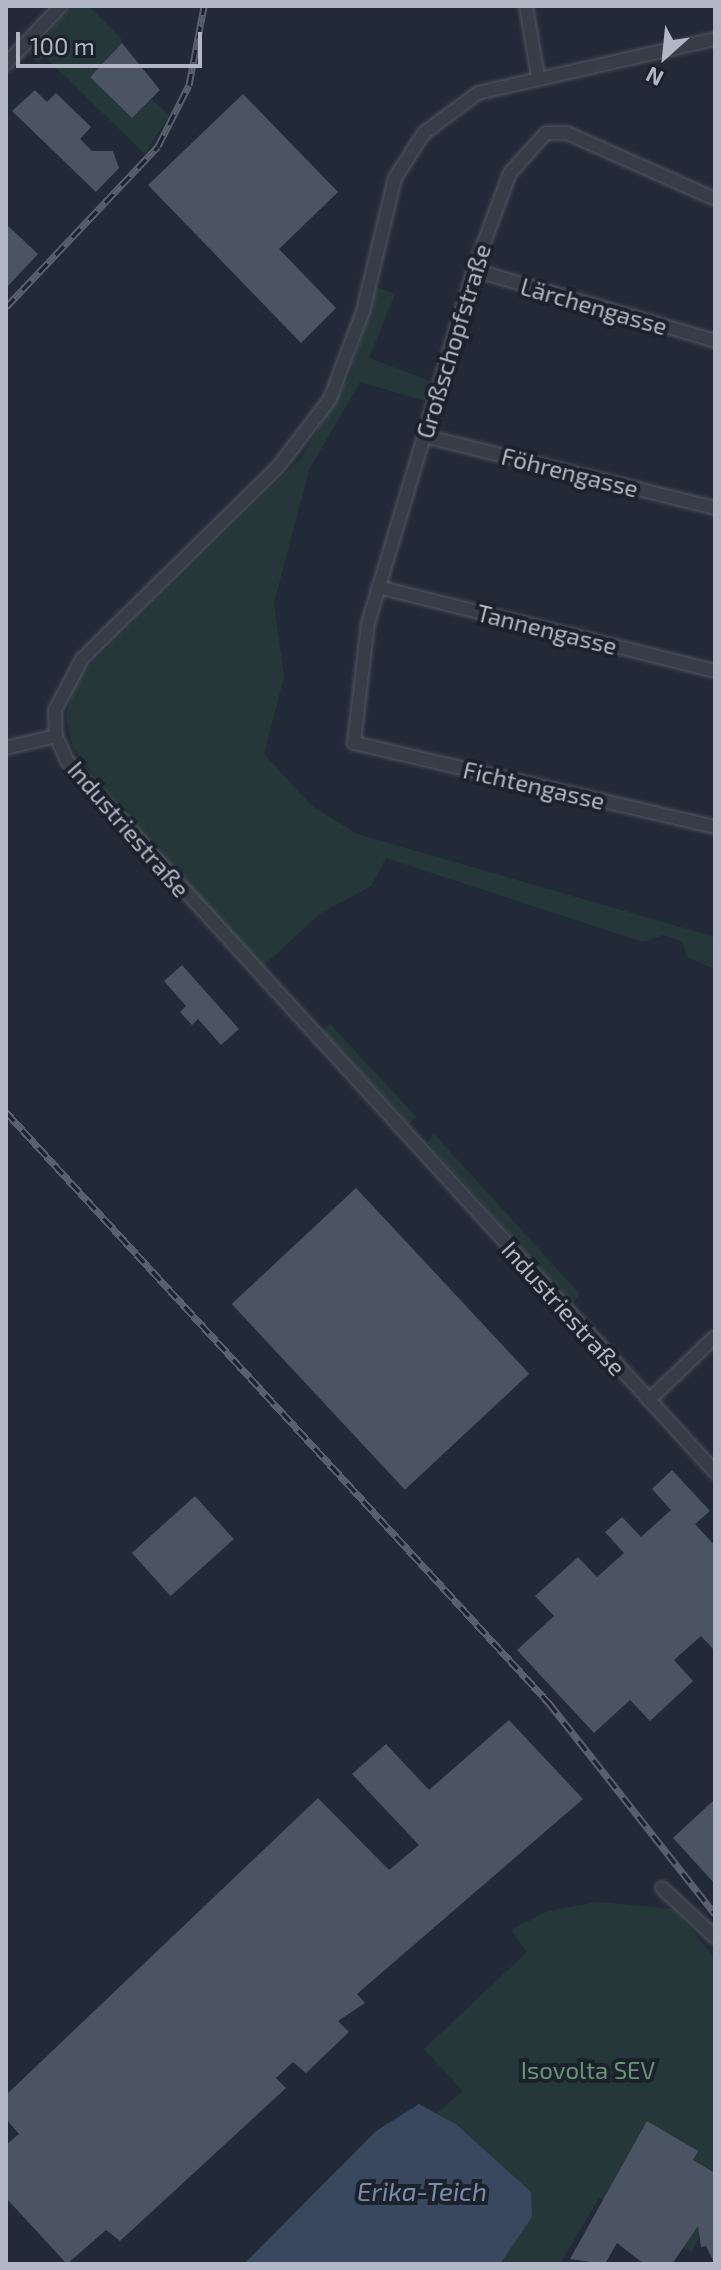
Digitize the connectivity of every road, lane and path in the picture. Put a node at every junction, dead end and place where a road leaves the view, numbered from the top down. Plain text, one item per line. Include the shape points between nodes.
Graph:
1 (61, 6) edge
2 (526, 6) edge
3 (715, 39) edge
4 (6, 64) edge
5 (538, 76) junction
6 (715, 199) edge
7 (474, 270) junction
8 (715, 341) edge
9 (424, 436) junction
10 (715, 508) edge
11 (378, 587) junction
12 (715, 671) edge
13 (56, 736) junction
14 (354, 743) joint
15 (6, 748) edge
16 (715, 827) edge
17 (715, 1337) edge
18 (649, 1400) junction
19 (715, 1472) edge
20 (662, 1888) dead end
21 (715, 1937) edge

1 - 4 street
2 - 5 street
3 - 5 street, Industriestraße
5 - 13 street, Industriestraße via 478,93 424,133 395,178 363,311 330,399 277,468 82,659 64,683
6 - 7 street, Großschopfstraße via 567,133 546,133 510,173
7 - 8 street, Lärchengasse
7 - 9 street, Großschopfstraße
9 - 10 street, Föhrengasse
9 - 11 street, Großschopfstraße
11 - 12 street, Tannengasse
11 - 14 street, Großschopfstraße
13 - 15 street
13 - 18 street, Industriestraße via 67,761 141,846
14 - 16 street, Fichtengasse
17 - 18 street
18 - 19 street, Industriestraße
20 - 21 street

